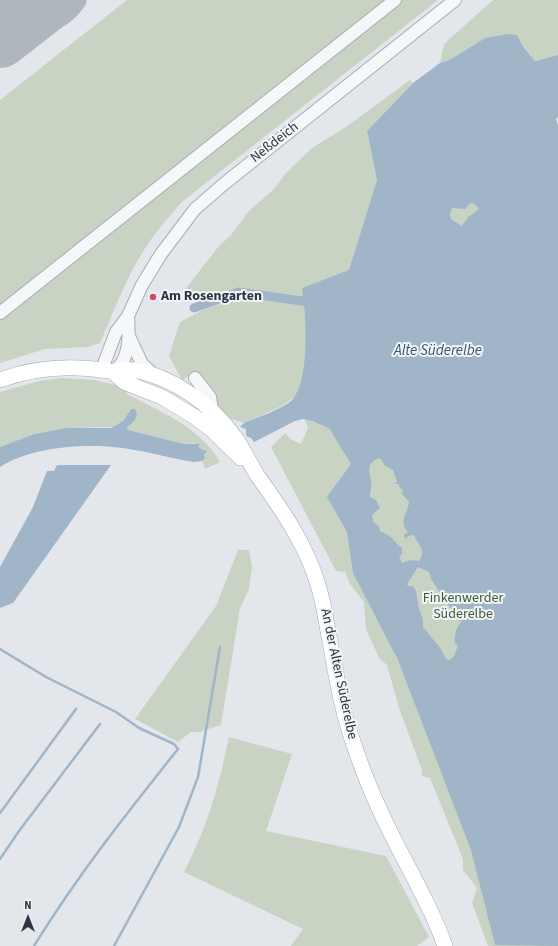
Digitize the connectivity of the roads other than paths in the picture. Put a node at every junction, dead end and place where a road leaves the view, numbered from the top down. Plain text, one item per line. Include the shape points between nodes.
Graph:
1 (395, 0) edge
2 (455, 0) edge
3 (0, 313) edge
4 (128, 316) junction
5 (129, 336) junction
6 (108, 371) junction
7 (159, 377) junction
8 (194, 378) dead end
9 (0, 380) edge
10 (207, 417) junction
11 (445, 946) edge

1 - 3 street
2 - 4 street, Neßdeich via 209,196 191,214 161,254 142,285
4 - 5 street, Neßdeich
4 - 6 street, Neßdeich via 116,332 105,361
5 - 6 street, Neßdeich via 124,359
5 - 7 street via 142,364
6 - 7 main road, An der Alten Süderelbe via 134,370
6 - 9 main road via 50,368
6 - 10 main road, An der Alten Süderelbe via 124,382
7 - 10 main road, An der Alten Süderelbe via 188,394
8 - 10 street via 210,397 212,406
10 - 11 main road, An der Alten Süderelbe via 222,439 255,472 294,529 313,569 324,606 338,683 353,743 381,812

